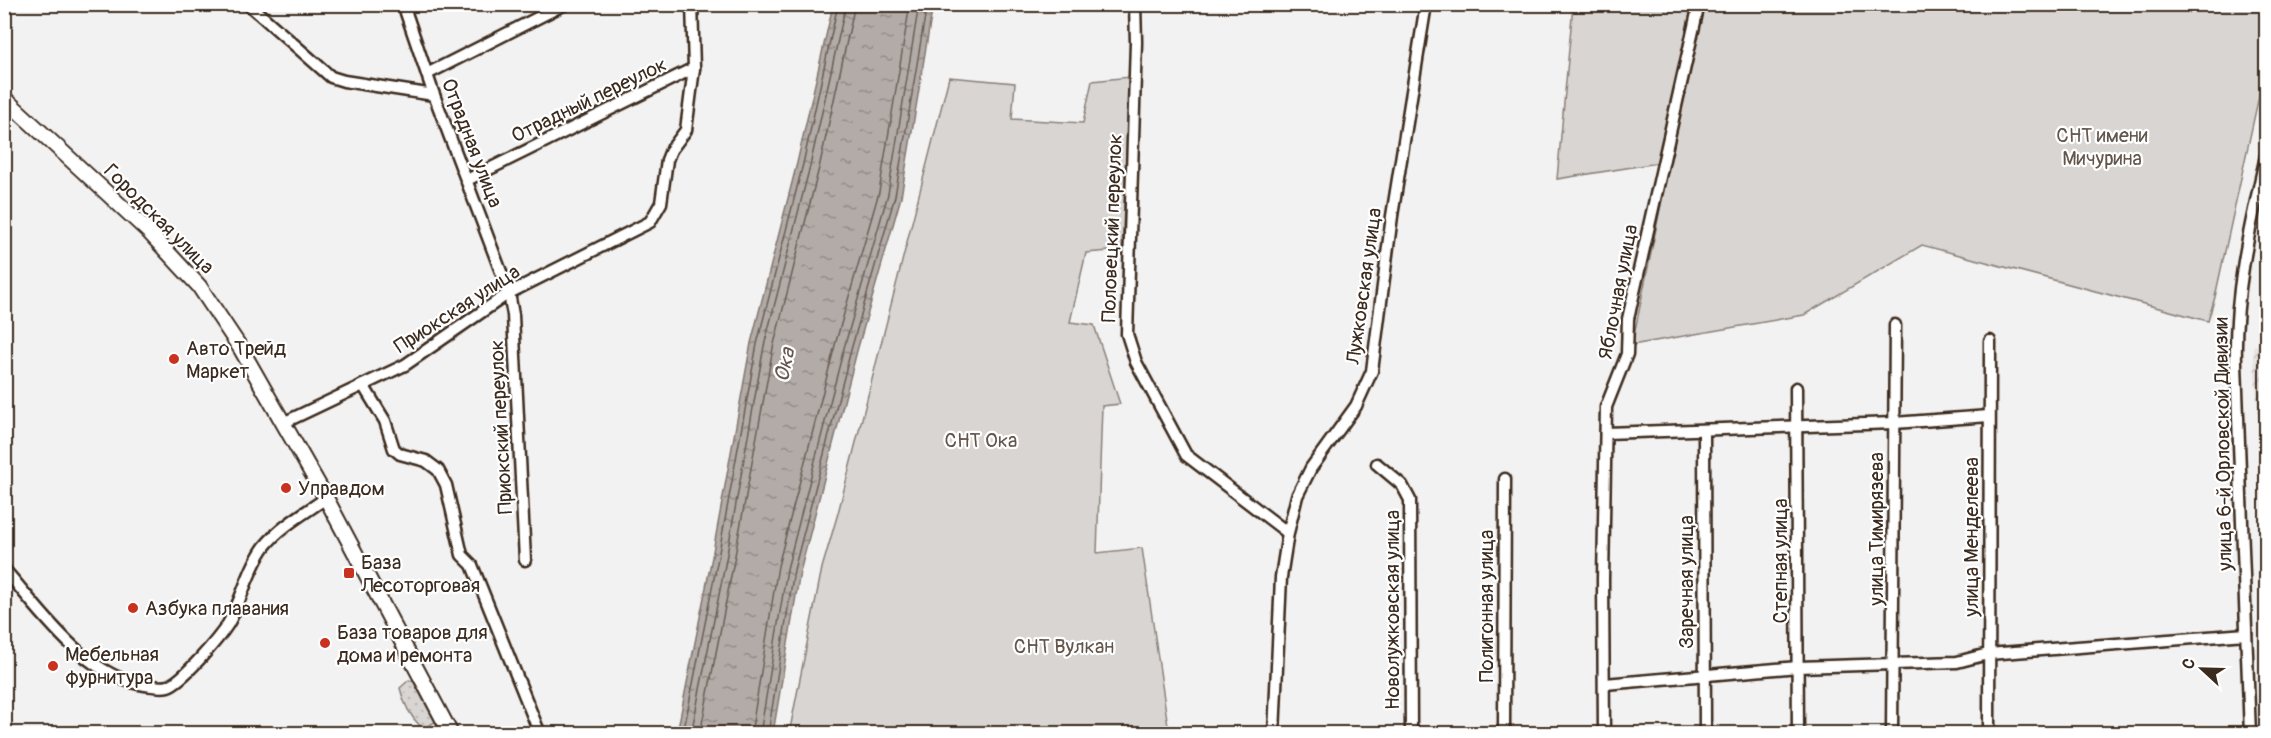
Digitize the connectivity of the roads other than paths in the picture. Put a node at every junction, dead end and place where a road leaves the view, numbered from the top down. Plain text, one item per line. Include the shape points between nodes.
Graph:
1 (248, 4) edge
2 (403, 4) edge
3 (566, 4) edge
4 (692, 4) edge
5 (1135, 4) edge
6 (1426, 4) edge
7 (1699, 4) edge
8 (694, 68) junction
9 (427, 74) junction
10 (434, 95) junction
11 (4, 98) edge
12 (2266, 156) edge
13 (467, 180) junction
14 (509, 293) junction
15 (1895, 325) dead end
16 (1990, 341) dead end
17 (363, 385) junction
18 (1796, 388) dead end
19 (1989, 416) junction
20 (282, 423) junction
21 (1894, 423) junction
22 (1797, 425) junction
23 (1704, 430) junction
24 (1606, 433) junction
25 (1377, 464) dead end
26 (1505, 479) dead end
27 (326, 498) junction
28 (1288, 533) junction
29 (525, 560) dead end
30 (4, 569) edge
31 (2246, 634) junction
32 (1988, 654) junction
33 (1893, 664) junction
34 (1798, 667) junction
35 (1705, 675) junction
36 (1605, 684) junction
37 (451, 734) edge
38 (540, 734) edge
39 (1274, 734) edge
40 (1411, 734) edge
41 (1504, 734) edge
42 (1604, 734) edge
43 (1705, 734) edge
44 (1798, 734) edge
45 (1892, 734) edge
46 (1989, 734) edge
47 (2250, 734) edge

1 - 10 street via 331,77
2 - 9 street, Отрадная улица
3 - 9 street
4 - 8 street
5 - 28 street, Половецкий переулок via 1127,334 1136,362 1186,455
6 - 28 street, Лужковская улица via 1372,371 1356,406 1311,468 1297,496
7 - 24 street, Яблочная улица via 1628,319 1627,354 1606,407
8 - 13 street, Отрадный переулок
8 - 14 street, Приокская улица via 686,130 671,150 661,203 650,222
9 - 10 street, Отрадная улица
10 - 13 street, Отрадная улица
11 - 20 main road, Городская улица via 148,231 199,286 241,349
12 - 31 street, улица 6-й Орловской Дивизии via 2237,305
13 - 14 street, Отрадная улица
14 - 17 street, Приокская улица via 405,365
14 - 29 street, Приокский переулок
15 - 21 street, улица Тимирязева
16 - 19 street, улица Менделеева
17 - 20 street, Приокская улица
17 - 38 street via 385,421 394,449 426,461 438,470 446,485 462,555 472,565
18 - 22 street, Степная улица
19 - 21 street
19 - 32 street, улица Менделеева
20 - 27 main road, Городская улица
21 - 22 street
21 - 33 street, улица Тимирязева
22 - 23 street
22 - 34 street, Степная улица
23 - 24 street
23 - 35 street, Заречная улица
24 - 36 street, Яблочная улица
25 - 40 street, Новолужковская улица via 1402,485 1410,500
26 - 41 street, Полигонная улица
27 - 30 street via 283,527 264,547 228,624 209,650 169,686 137,684 99,669 62,635
27 - 37 main road, Городская улица
28 - 39 street, Лужковская улица via 1281,577
31 - 32 street
31 - 47 street, улица 6-й Орловской Дивизии
32 - 33 street via 1957,662
32 - 46 street, улица Менделеева
33 - 34 street
33 - 45 street, улица Тимирязева
34 - 35 street
34 - 44 street, Степная улица
35 - 36 street
35 - 43 street, Заречная улица
36 - 42 street, Яблочная улица

